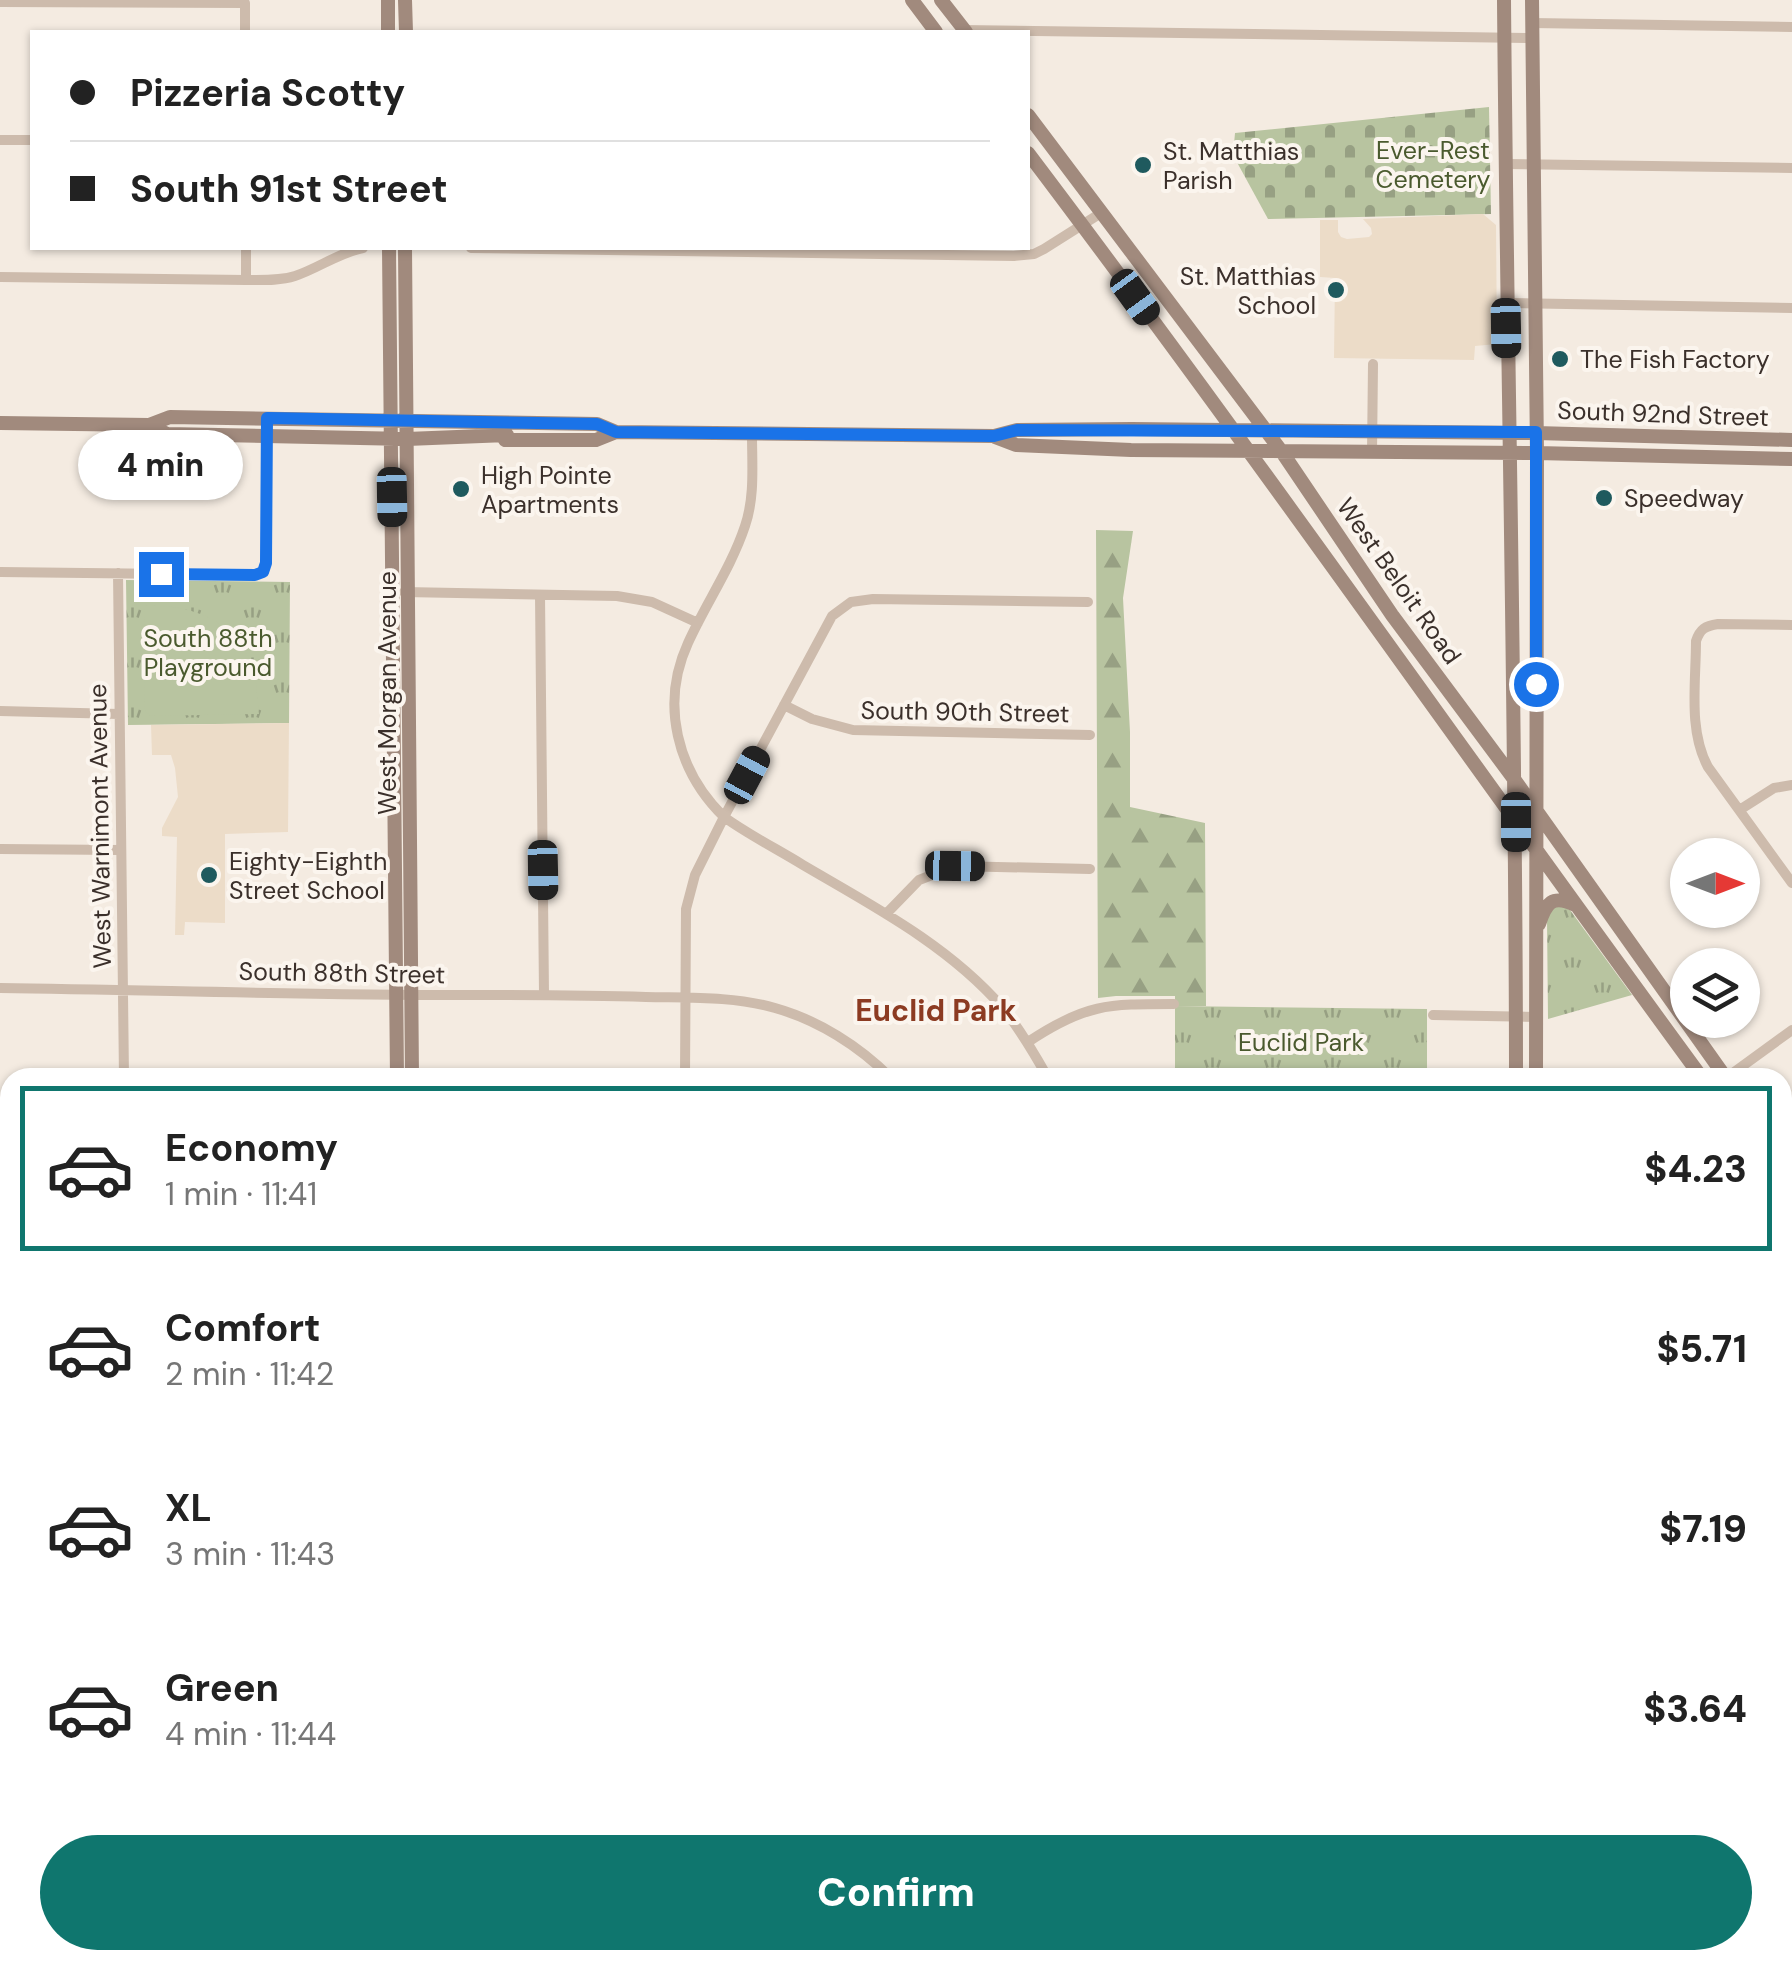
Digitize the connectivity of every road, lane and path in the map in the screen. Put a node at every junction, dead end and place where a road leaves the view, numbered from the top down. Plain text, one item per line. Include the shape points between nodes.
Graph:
1 (388, 0) edge
2 (405, 0) edge
3 (912, 0) edge
4 (941, 0) edge
5 (1504, 0) edge
6 (1532, 0) edge
7 (0, 2) edge
8 (1792, 27) edge
9 (245, 30) edge
10 (388, 30) edge
11 (406, 30) edge
12 (934, 30) edge
13 (961, 30) edge
14 (1030, 31) edge
15 (1532, 31) junction
16 (1504, 38) junction
17 (1030, 118) edge
18 (0, 140) edge
19 (30, 140) edge
20 (1030, 156) edge
21 (1505, 164) junction
22 (1533, 164) junction
23 (1792, 168) edge
24 (1101, 213) junction
25 (1082, 224) junction
26 (246, 250) edge
27 (352, 250) edge
28 (389, 250) edge
29 (406, 250) edge
30 (607, 250) edge
31 (0, 277) edge
32 (246, 280) junction
33 (1534, 303) junction
34 (1506, 304) junction
35 (1792, 308) edge
36 (398, 355) junction
37 (1373, 364) dead end
38 (1208, 397) junction
39 (267, 418) junction
40 (399, 420) junction
41 (0, 423) edge
42 (149, 425) junction
43 (1192, 430) junction
44 (1233, 431) junction
45 (1266, 431) junction
46 (616, 432) junction
47 (1372, 432) junction
48 (1508, 432) junction
49 (1536, 432) junction
50 (752, 435) junction
51 (994, 436) junction
52 (266, 437) junction
53 (399, 439) junction
54 (1792, 440) edge
55 (1248, 452) junction
56 (1282, 452) junction
57 (1372, 453) junction
58 (1536, 454) junction
59 (1508, 455) junction
60 (1792, 459) edge
61 (0, 572) edge
62 (118, 573) junction
63 (401, 592) junction
64 (540, 595) junction
65 (1088, 602) dead end
66 (698, 623) junction
67 (1792, 625) edge
68 (784, 705) junction
69 (1512, 708) junction
70 (0, 711) edge
71 (118, 714) junction
72 (1090, 735) dead end
73 (1483, 737) junction
74 (1514, 779) junction
75 (1792, 785) edge
76 (1535, 809) junction
77 (1740, 809) junction
78 (724, 817) junction
79 (1516, 822) junction
80 (0, 849) edge
81 (120, 850) junction
82 (1536, 851) junction
83 (1090, 869) dead end
84 (1792, 883) edge
85 (1575, 905) junction
86 (886, 914) junction
87 (1536, 935) junction
88 (0, 988) edge
89 (122, 990) junction
90 (544, 994) junction
91 (404, 995) junction
92 (684, 998) junction
93 (1174, 1004) dead end
94 (1433, 1016) dead end
95 (1516, 1016) junction
96 (1536, 1016) junction
97 (1792, 1030) edge
98 (1028, 1042) junction
99 (124, 1068) edge
100 (398, 1068) edge
101 (411, 1068) edge
102 (685, 1068) edge
103 (877, 1068) edge
104 (1042, 1068) edge
105 (1516, 1068) edge
106 (1536, 1068) edge
107 (1695, 1068) edge
108 (1719, 1068) edge
109 (1740, 1068) edge

1 - 10 main road
2 - 11 main road
3 - 12 main road
4 - 13 main road
5 - 16 main road
6 - 15 main road
7 - 9 street via 245,3
8 - 15 street
14 - 16 street
15 - 16 street
15 - 22 main road
16 - 21 main road
17 - 24 main road, West Beloit Road
18 - 19 street
20 - 25 main road, West Beloit Road
21 - 22 street
21 - 34 main road
22 - 23 street
22 - 33 main road
24 - 25 street
24 - 45 main road, West Beloit Road
25 - 30 street via 1034,254 1014,256
25 - 38 main road, West Beloit Road
26 - 32 street
27 - 32 street via 296,276
28 - 36 main road, West Morgan Avenue
29 - 36 main road, West Morgan Avenue
31 - 32 street
33 - 34 street
33 - 35 street
33 - 49 main road
34 - 48 main road
36 - 40 main road, West Morgan Avenue
37 - 47 street
38 - 43 main road via 1208,413
38 - 44 main road, West Beloit Road
39 - 40 main road, South 92nd Street
39 - 42 main road, South 92nd Street via 170,417
39 - 52 street
40 - 46 main road, South 92nd Street via 597,424
40 - 53 main road, West Morgan Avenue
41 - 42 main road, South 92nd Street
42 - 52 main road, South 92nd Street via 167,434
43 - 44 main road, South 92nd Street
43 - 51 main road, South 92nd Street via 1017,430
44 - 45 main road, South 92nd Street
44 - 55 main road, West Beloit Road
45 - 47 main road, South 92nd Street
45 - 56 main road, West Beloit Road
46 - 50 main road, South 92nd Street
46 - 53 main road, South 92nd Street via 596,440
47 - 48 main road, South 92nd Street
47 - 57 street
48 - 49 main road, South 92nd Street
48 - 59 main road
49 - 54 main road, South 92nd Street
49 - 58 main road
50 - 51 main road, South 92nd Street
50 - 66 street via 747,521
51 - 55 main road, South 92nd Street via 1016,445
52 - 53 main road, South 92nd Street
52 - 62 street via 263,572
53 - 63 main road, West Morgan Avenue
55 - 56 main road, South 92nd Street
55 - 79 main road, West Beloit Road
56 - 57 main road, South 92nd Street
56 - 73 main road, West Beloit Road
57 - 59 main road, South 92nd Street
58 - 59 main road, South 92nd Street
58 - 60 main road, South 92nd Street
58 - 76 main road
59 - 69 main road
61 - 62 street
62 - 71 street, West Warnimont Avenue
63 - 64 street
63 - 91 main road, West Morgan Avenue
64 - 66 street via 652,602
64 - 90 street
65 - 68 street via 851,602 832,616
66 - 78 street via 680,664 674,723 690,770
67 - 77 street via 1718,624 1700,631 1696,641 1699,750
68 - 72 street, South 90th Street via 853,730
68 - 78 street
69 - 73 main road via 1506,734
69 - 74 main road
70 - 71 street
71 - 81 street, West Warnimont Avenue
73 - 74 main road, West Beloit Road
74 - 76 main road, West Beloit Road
74 - 79 main road
75 - 77 street
76 - 82 main road
76 - 108 main road, West Beloit Road
77 - 84 street
78 - 86 street
78 - 92 street via 686,909
79 - 82 main road, West Beloit Road
79 - 95 main road
80 - 81 street
81 - 89 street, West Warnimont Avenue
82 - 85 main road, West Beloit Road
82 - 87 main road
83 - 86 street via 955,866 919,880
85 - 87 main road via 1560,899 1549,904
85 - 107 main road, West Beloit Road
86 - 98 street via 973,978
87 - 96 main road
88 - 89 street, South 88th Street
89 - 91 street, South 88th Street
89 - 99 street, West Warnimont Avenue
90 - 91 street, South 88th Street
90 - 92 street, South 88th Street
91 - 100 main road, West Morgan Avenue
91 - 101 main road, West Morgan Avenue
92 - 102 street
92 - 103 street, South 88th Street via 777,1008 829,1031
93 - 98 street via 1097,1007
94 - 95 street
95 - 96 street
95 - 105 main road
96 - 106 main road
97 - 109 street
98 - 104 street

